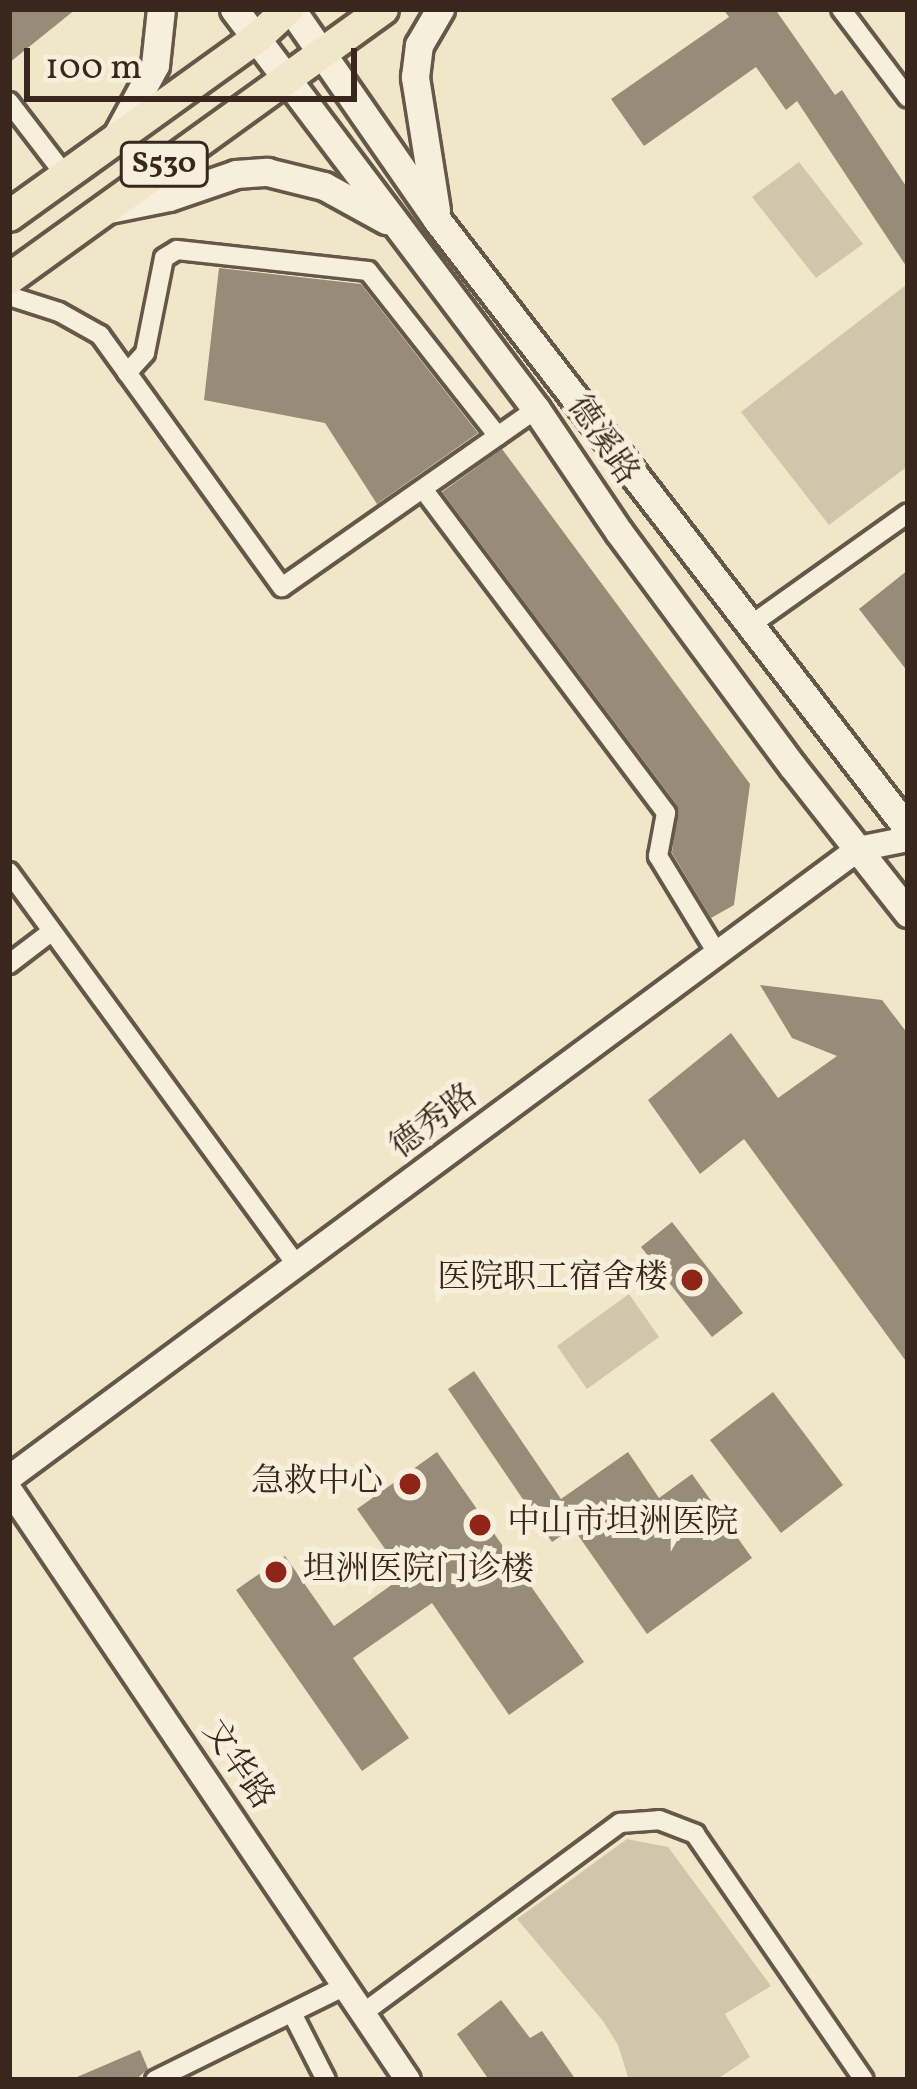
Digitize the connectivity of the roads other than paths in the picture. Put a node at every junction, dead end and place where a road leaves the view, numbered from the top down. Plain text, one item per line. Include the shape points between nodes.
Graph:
1 (160, 9) edge
2 (234, 9) edge
3 (290, 9) edge
4 (383, 9) edge
5 (841, 9) edge
6 (440, 12) edge
7 (258, 37) junction
8 (322, 54) junction
9 (288, 75) junction
10 (908, 98) edge
11 (9, 102) edge
12 (115, 139) junction
13 (65, 175) junction
14 (100, 211) junction
15 (9, 216) edge
16 (437, 220) junction
17 (410, 242) junction
18 (9, 279) edge
19 (9, 296) edge
20 (128, 373) junction
21 (536, 409) junction
22 (498, 436) junction
23 (423, 489) junction
24 (908, 513) edge
25 (752, 624) junction
26 (908, 829) edge
27 (908, 839) edge
28 (858, 848) junction
29 (9, 872) edge
30 (908, 913) edge
31 (51, 932) junction
32 (717, 953) junction
33 (9, 964) edge
34 (298, 1267) junction
35 (9, 1478) edge
36 (9, 1489) edge
37 (345, 1987) junction
38 (292, 2013) junction
39 (363, 2013) junction
40 (155, 2080) edge
41 (326, 2080) edge
42 (408, 2080) edge
43 (864, 2080) edge

1 - 12 main road via 155,65
2 - 7 main road, 德溪路
3 - 7 main road
3 - 8 main road, 德溪路
4 - 8 main road, S530
5 - 10 street
6 - 16 main road via 419,45 415,76
7 - 9 main road, 德溪路
7 - 12 main road, S530
8 - 9 main road, S530
8 - 16 main road, 德溪路
9 - 14 main road, S530
9 - 17 main road, 德溪路
11 - 13 street
12 - 13 main road, S530
13 - 15 main road, S530
14 - 17 main road via 267,172 348,197
14 - 18 main road, S530
16 - 25 main road, 德溪路
17 - 21 main road, 德溪路
19 - 20 street via 100,335
20 - 22 street via 145,353 164,258 177,250 368,272
20 - 23 street via 282,587
21 - 22 street
21 - 28 main road, 德溪路
22 - 23 street
23 - 32 street via 666,813 658,856
24 - 25 street
25 - 26 main road, 德溪路
27 - 28 street, 德秀路
28 - 30 main road, 德溪路
28 - 32 street, 德秀路
29 - 31 street
31 - 33 street
31 - 34 street
32 - 34 street, 德秀路
34 - 35 street, 德秀路
36 - 37 street, 文华路
37 - 38 street
37 - 39 street, 文华路
38 - 40 street
38 - 41 street
39 - 42 street, 文华路
39 - 43 street via 620,1823 659,1820 695,1834

